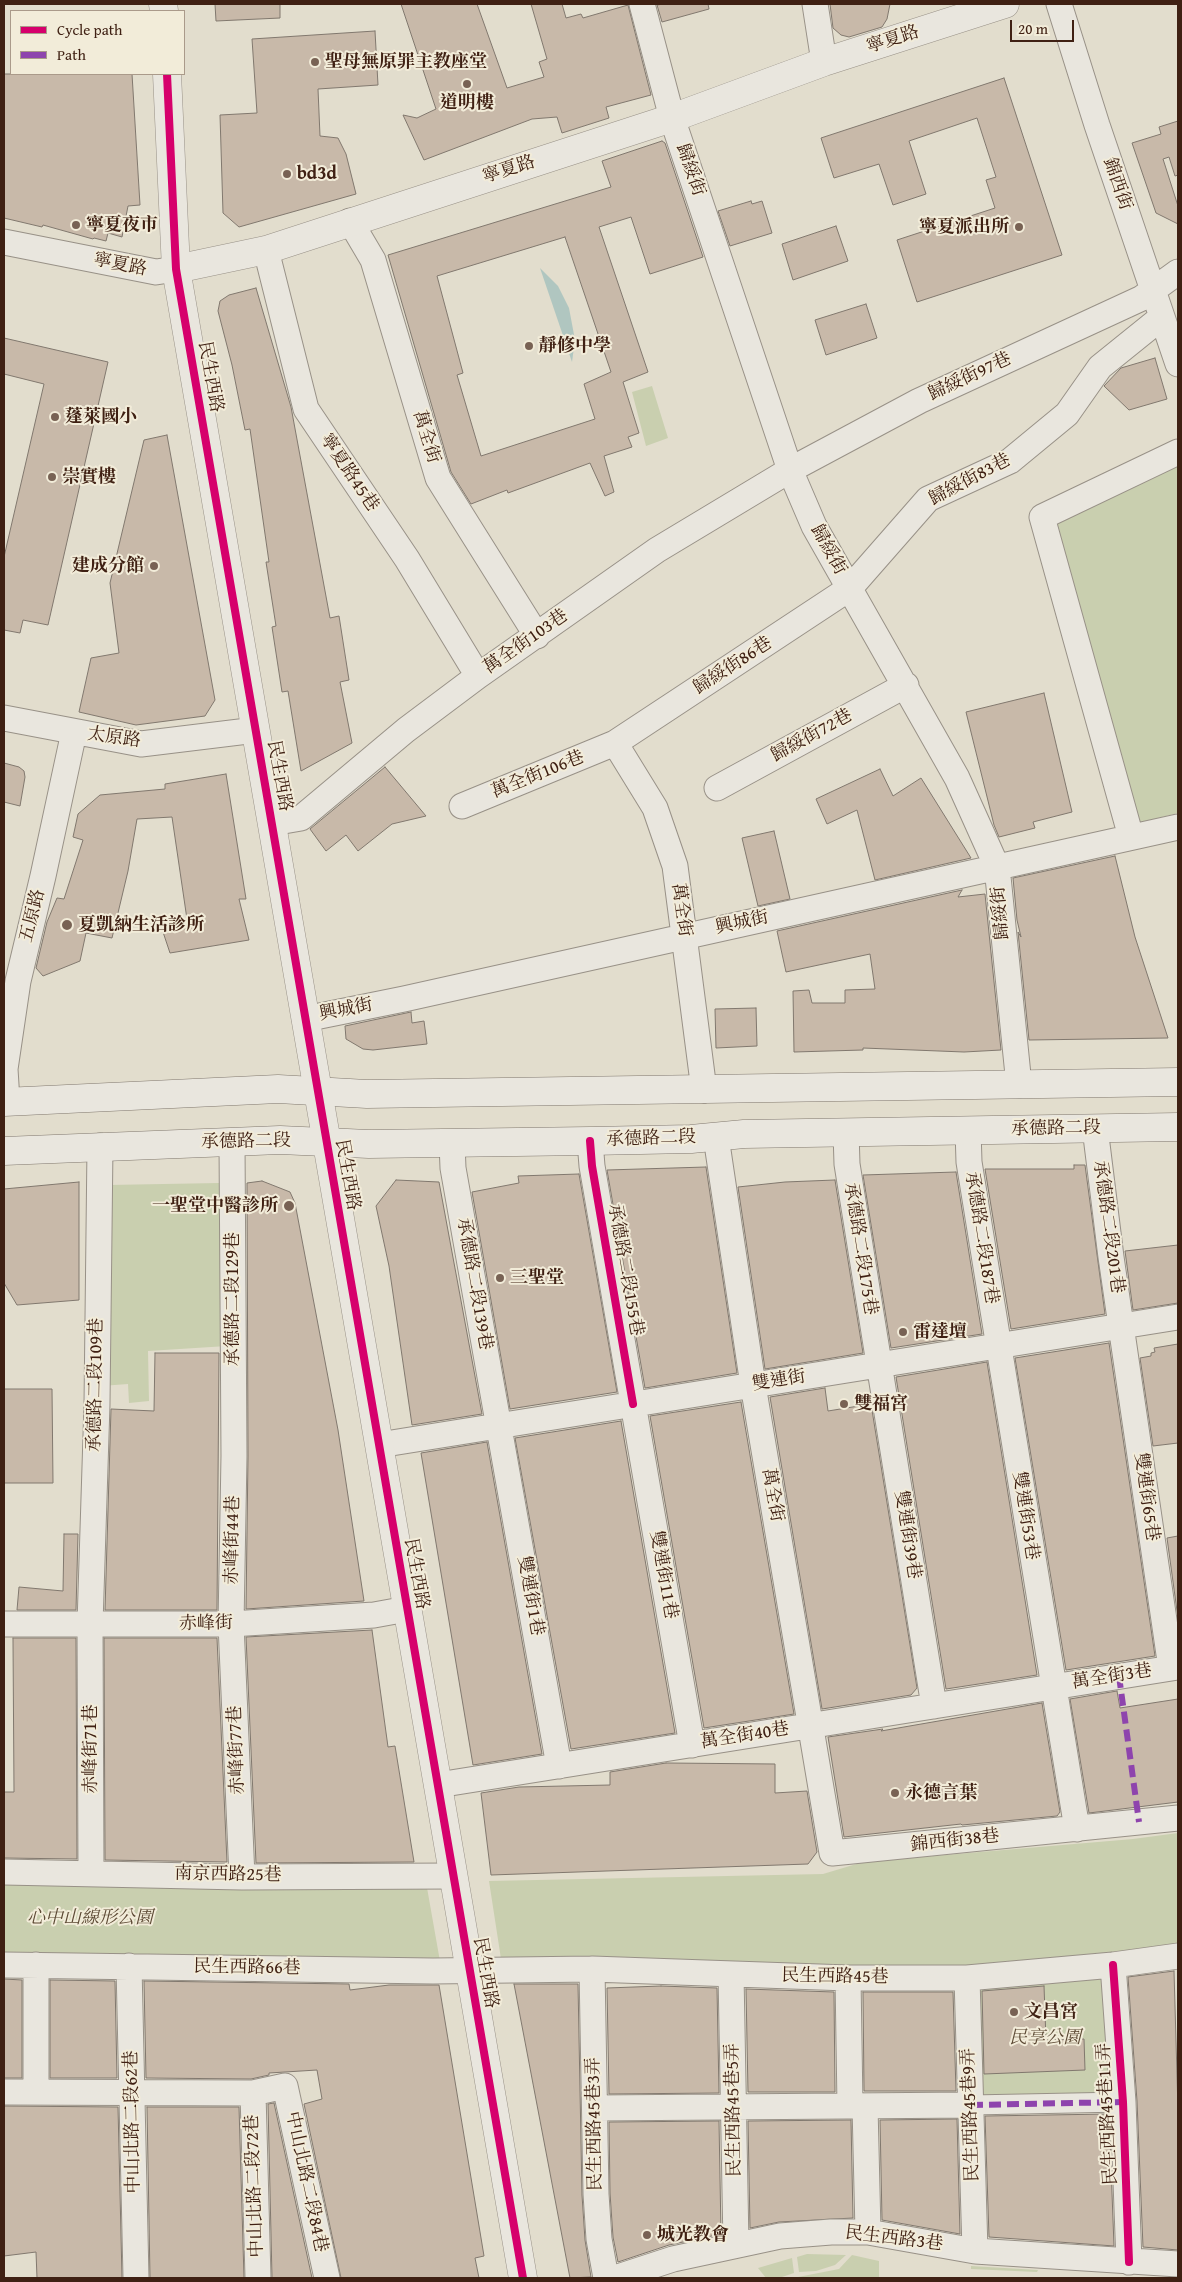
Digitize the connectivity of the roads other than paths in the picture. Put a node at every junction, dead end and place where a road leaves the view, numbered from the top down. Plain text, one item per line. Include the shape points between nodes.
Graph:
1 (642, 4) edge
2 (815, 4) edge
3 (1006, 4) edge
4 (1059, 4) edge
5 (824, 62) junction
6 (167, 75) edge
7 (672, 118) junction
8 (350, 221) junction
9 (4, 242) edge
10 (266, 250) junction
11 (176, 270) junction
12 (1178, 272) edge
13 (1152, 290) junction
14 (1162, 317) junction
15 (1177, 355) edge
16 (1178, 452) edge
17 (790, 470) junction
18 (850, 588) junction
19 (536, 636) junction
20 (478, 676) junction
21 (906, 685) junction
22 (4, 718) edge
23 (256, 730) junction
24 (74, 732) junction
25 (615, 743) junction
26 (717, 788) dead end
27 (462, 806) dead end
28 (272, 823) junction
29 (1178, 827) edge
30 (1131, 837) junction
31 (997, 867) junction
32 (685, 936) junction
33 (306, 1019) junction
34 (1178, 1082) edge
35 (1019, 1085) junction
36 (704, 1090) junction
37 (318, 1091) junction
38 (5, 1102) edge
39 (1178, 1127) edge
40 (1095, 1128) junction
41 (968, 1130) junction
42 (846, 1132) junction
43 (716, 1137) junction
44 (590, 1141) junction
45 (232, 1142) junction
46 (326, 1142) junction
47 (452, 1143) junction
48 (100, 1146) junction
49 (4, 1151) edge
50 (1178, 1317) edge
51 (1121, 1326) junction
52 (998, 1346) junction
53 (879, 1365) junction
54 (753, 1385) junction
55 (634, 1404) junction
56 (500, 1426) junction
57 (379, 1445) junction
58 (234, 1456) joint
59 (407, 1609) junction
60 (4, 1624) edge
61 (90, 1624) junction
62 (231, 1624) junction
63 (1174, 1668) edge
64 (1053, 1687) junction
65 (934, 1706) junction
66 (811, 1726) junction
67 (692, 1745) junction
68 (559, 1766) junction
69 (438, 1785) junction
70 (1178, 1818) edge
71 (1077, 1829) junction
72 (832, 1853) joint
73 (4, 1872) edge
74 (91, 1873) junction
75 (453, 1876) junction
76 (242, 1877) junction
77 (1178, 1956) edge
78 (4, 1964) edge
79 (36, 1965) junction
80 (1113, 1965) junction
81 (129, 1966) junction
82 (592, 1969) junction
83 (480, 1970) junction
84 (731, 1974) junction
85 (848, 1978) junction
86 (967, 1978) junction
87 (36, 2091) junction
88 (4, 2092) edge
89 (132, 2093) junction
90 (253, 2093) junction
91 (1123, 2102) junction
92 (733, 2106) junction
93 (858, 2106) junction
94 (971, 2106) junction
95 (596, 2108) junction
96 (868, 2232) junction
97 (736, 2245) junction
98 (975, 2251) junction
99 (1130, 2262) junction
100 (1178, 2264) edge
101 (136, 2278) edge
102 (258, 2278) edge
103 (327, 2278) edge
104 (523, 2278) edge
105 (606, 2278) edge
106 (615, 2278) edge

1 - 7 street, 歸綏街
2 - 5 street
3 - 5 street, 寧夏路
4 - 13 street, 錦西街
5 - 7 street, 寧夏路
6 - 11 street, 民生西路
7 - 8 street, 寧夏路
7 - 17 street, 歸綏街
8 - 10 street, 寧夏路
8 - 19 street, 萬全街 via 373,260 438,478
9 - 11 street, 寧夏路 via 156,272
10 - 11 street, 寧夏路
10 - 20 street, 寧夏路45巷 via 306,410 407,559
11 - 23 street, 民生西路
12 - 13 street, 歸綏街97巷
13 - 14 street, 錦西街
13 - 17 street, 歸綏街97巷 via 1142,298 919,401
14 - 15 street, 錦西街
14 - 18 street, 歸綏街83巷 via 1100,368 1067,414 1010,461 928,499
16 - 30 street via 1042,517
17 - 18 street, 歸綏街 via 814,526
17 - 19 street, 萬全街103巷 via 657,550
18 - 21 street, 歸綏街
18 - 25 street, 歸綏街86巷
19 - 20 street, 萬全街103巷
20 - 28 street, 萬全街103巷 via 406,730 301,818
21 - 26 street, 歸綏街72巷
21 - 31 street, 歸綏街 via 957,778
22 - 24 street, 太原路
23 - 24 street, 太原路 via 141,744
23 - 28 street, 民生西路
24 - 38 street, 五原路 via 18,981 5,1069
25 - 27 street, 萬全街106巷
25 - 32 street, 萬全街 via 655,808 675,866
28 - 33 street, 民生西路
29 - 30 street, 興城街
30 - 31 street, 興城街
31 - 32 street, 興城街
31 - 35 street, 歸綏街
32 - 33 street, 興城街
32 - 36 street, 萬全街
33 - 37 street, 民生西路
34 - 35 street
35 - 36 street
36 - 37 street via 367,1094
37 - 38 street via 278,1089
37 - 46 street, 民生西路
39 - 40 street, 承德路二段
40 - 41 street, 承德路二段
40 - 51 street, 承德路二段201巷
41 - 42 street, 承德路二段
41 - 52 street, 承德路二段187巷 via 969,1162
42 - 43 street, 承德路二段
42 - 53 street, 承德路二段175巷 via 847,1164
43 - 44 street, 承德路二段
43 - 54 street, 萬全街
44 - 47 street, 承德路二段
44 - 55 street, 承德路二段155巷
45 - 46 street, 承德路二段
45 - 48 street, 承德路二段
45 - 58 street, 承德路二段129巷
46 - 47 street, 承德路二段
46 - 57 street, 民生西路
47 - 56 street, 承德路二段139巷 via 453,1168
48 - 49 street, 承德路二段
48 - 61 street, 承德路二段109巷
50 - 51 street, 雙連街
51 - 52 street, 雙連街
51 - 63 street, 雙連街65巷
52 - 53 street, 雙連街
52 - 64 street, 雙連街53巷
53 - 54 street, 雙連街
53 - 65 street, 雙連街39巷
54 - 55 street, 雙連街
54 - 66 street, 萬全街
55 - 56 street, 雙連街
55 - 67 street, 雙連街11巷
56 - 57 street, 雙連街
56 - 68 street, 雙連街1巷
57 - 59 street, 民生西路
58 - 62 street, 赤峰街44巷
59 - 62 street, 赤峰街
59 - 69 street, 民生西路
60 - 61 street, 赤峰街
61 - 62 street, 赤峰街
61 - 74 street, 赤峰街71巷
62 - 76 street, 赤峰街77巷
63 - 64 street, 萬全街3巷
64 - 65 street, 萬全街40巷
64 - 71 street
65 - 66 street, 萬全街40巷
66 - 67 street, 萬全街40巷
66 - 72 street, 萬全街
67 - 68 street, 萬全街40巷
68 - 69 street, 萬全街40巷
69 - 75 street, 民生西路
70 - 71 street, 錦西街38巷
71 - 72 street, 錦西街38巷
73 - 74 street, 南京西路25巷
74 - 76 street, 南京西路25巷
75 - 76 street, 南京西路25巷
75 - 83 street, 民生西路
77 - 80 street, 民生西路45巷
78 - 79 street, 民生西路66巷
79 - 81 street, 民生西路66巷
79 - 87 street
80 - 86 street, 民生西路45巷
80 - 91 street, 民生西路45巷11弄
81 - 83 street, 民生西路66巷
81 - 89 street, 中山北路二段62巷
82 - 83 street, 民生西路45巷
82 - 84 street, 民生西路45巷
82 - 95 street, 民生西路45巷3弄
83 - 104 street, 民生西路
84 - 85 street, 民生西路45巷
84 - 92 street, 民生西路45巷5弄
85 - 86 street, 民生西路45巷
85 - 93 street
86 - 94 street, 民生西路45巷9弄
87 - 88 street
87 - 89 street
89 - 90 street
89 - 101 street, 中山北路二段62巷
90 - 102 street, 中山北路二段72巷
90 - 103 street, 中山北路二段84巷 via 286,2086
91 - 94 street
91 - 99 street, 民生西路45巷11弄
92 - 93 street
92 - 95 street
92 - 97 street, 民生西路45巷5弄
93 - 94 street
93 - 96 street
94 - 98 street, 民生西路45巷9弄
95 - 105 street, 民生西路45巷3弄 via 596,2194
96 - 97 street, 民生西路3巷 via 780,2236
96 - 98 street, 民生西路3巷
97 - 106 street, 民生西路3巷 via 672,2259
98 - 99 street, 民生西路3巷
99 - 100 street, 民生西路3巷

